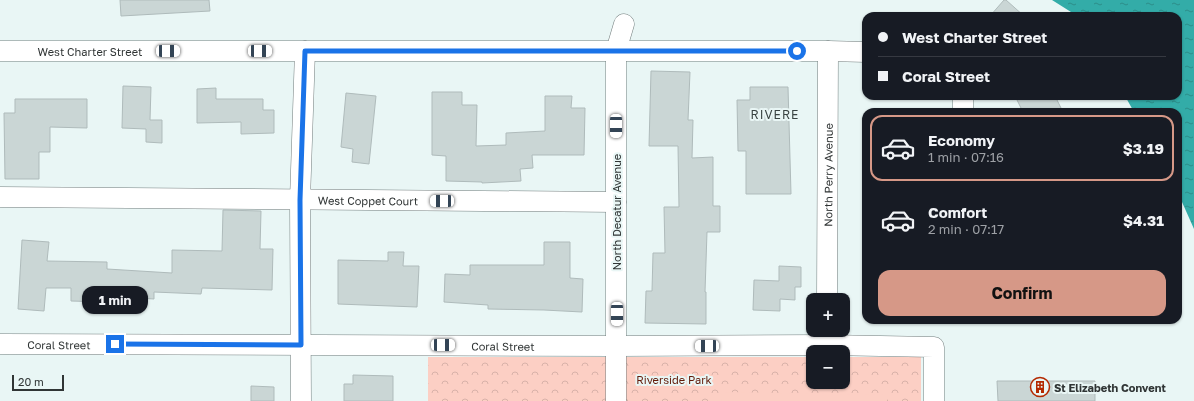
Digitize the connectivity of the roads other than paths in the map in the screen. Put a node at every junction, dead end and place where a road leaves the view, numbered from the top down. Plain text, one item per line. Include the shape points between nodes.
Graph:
1 (624, 24) dead end
2 (0, 51) edge
3 (305, 51) junction
4 (616, 51) junction
5 (828, 51) junction
6 (862, 52) edge
7 (0, 197) edge
8 (300, 200) junction
9 (616, 202) junction
10 (827, 293) edge
11 (827, 338) edge
12 (0, 344) edge
13 (301, 345) junction
14 (617, 346) junction
15 (301, 401) edge
16 (616, 401) edge
17 (934, 401) edge

1 - 4 street, North Decatur Avenue
2 - 3 street, West Charter Street
3 - 4 street, West Charter Street
3 - 8 street
4 - 5 street, West Charter Street
4 - 9 street, North Decatur Avenue
5 - 6 street, West Charter Street
5 - 10 street, North Perry Avenue
7 - 8 street, West Coppet Court
8 - 9 street, West Coppet Court
8 - 13 street
9 - 14 street, North Decatur Avenue
11 - 14 street, Coral Street
11 - 17 street, Coral Street via 934,347
12 - 13 street, Coral Street
13 - 14 street, Coral Street
13 - 15 street
14 - 16 street, North Decatur Avenue

